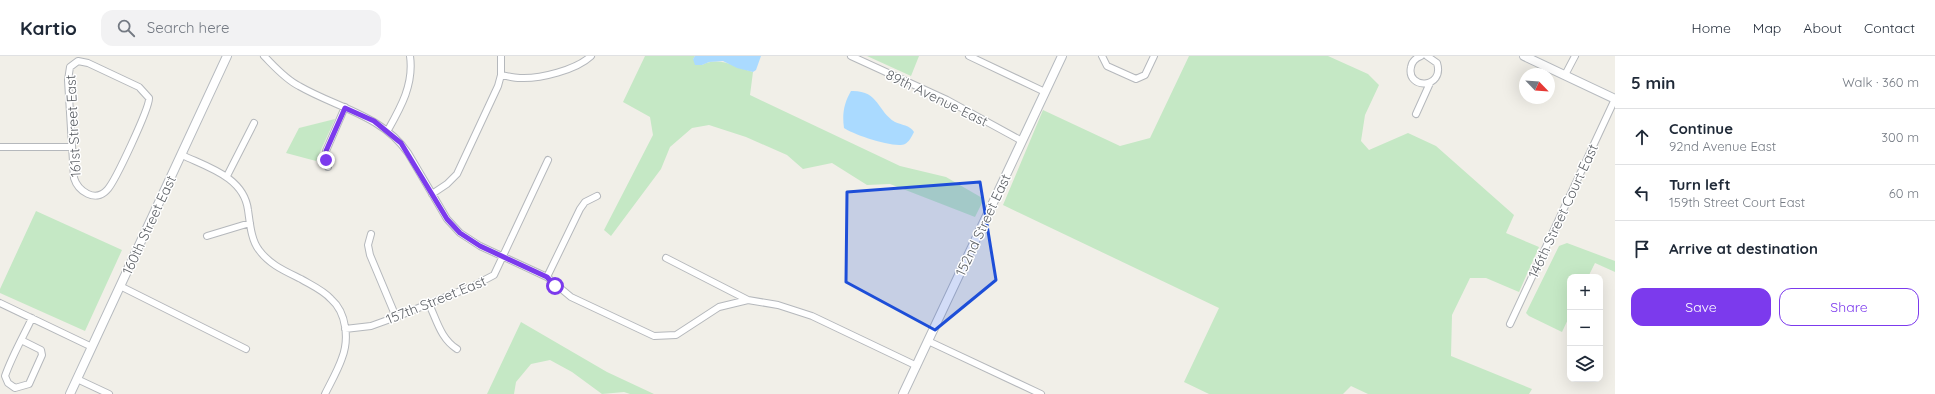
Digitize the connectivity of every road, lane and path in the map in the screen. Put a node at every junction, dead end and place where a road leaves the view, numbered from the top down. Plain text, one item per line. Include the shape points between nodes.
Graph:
1 (227, 56) edge
2 (264, 56) edge
3 (410, 56) edge
4 (500, 56) edge
5 (591, 56) edge
6 (851, 56) edge
7 (969, 56) edge
8 (1062, 56) edge
9 (1102, 56) edge
10 (1154, 56) edge
11 (1419, 56) edge
12 (1427, 56) edge
13 (1524, 56) edge
14 (1575, 56) edge
15 (501, 75) junction
16 (1565, 75) junction
17 (1430, 83) junction
18 (1045, 92) junction
19 (1615, 99) edge
20 (345, 108) junction
21 (1416, 114) dead end
22 (254, 123) dead end
23 (388, 130) junction
24 (1022, 141) junction
25 (0, 147) edge
26 (72, 147) junction
27 (182, 155) junction
28 (548, 160) dead end
29 (328, 166) dead end
30 (227, 176) junction
31 (432, 194) junction
32 (597, 196) dead end
33 (250, 223) junction
34 (371, 234) dead end
35 (207, 236) dead end
36 (504, 257) junction
37 (666, 258) dead end
38 (547, 277) junction
39 (120, 286) junction
40 (748, 300) junction
41 (0, 303) edge
42 (429, 304) junction
43 (396, 317) junction
44 (32, 318) junction
45 (1510, 324) dead end
46 (345, 329) junction
47 (21, 340) junction
48 (928, 341) junction
49 (92, 347) junction
50 (246, 349) dead end
51 (457, 349) dead end
52 (917, 366) junction
53 (77, 379) junction
54 (70, 394) edge
55 (109, 394) edge
56 (325, 394) edge
57 (903, 394) edge
58 (1041, 394) edge

1 - 27 street, 160th Street East
2 - 20 street via 298,86
3 - 23 street via 408,88
4 - 15 street
5 - 15 street via 573,68 543,75 518,78
6 - 24 street, 89th Avenue East via 946,100
7 - 18 street
8 - 18 street, 152nd Street East
9 - 10 street via 1106,66 1136,79 1145,75
11 - 17 street via 1411,65 1411,74 1420,83
12 - 17 street via 1434,60 1438,68 1437,77
13 - 16 street
14 - 16 street
15 - 31 street via 462,165 453,179
16 - 19 street
17 - 21 street
18 - 24 street, 152nd Street East
19 - 45 street, 146th Street Court East
20 - 23 street
20 - 29 street via 326,151
22 - 30 street
23 - 31 street via 404,148
24 - 48 street, 152nd Street East
25 - 26 street
26 - 26 street, 161st Street East via 74,178 78,188 85,193 103,194 108,189 146,111 149,98 139,87 88,62 73,64 68,72
27 - 30 street
27 - 39 street, 160th Street East
28 - 36 street, 157th Street East
30 - 33 street via 237,185 245,198
31 - 36 street via 453,226 480,246
32 - 38 street via 585,202 580,209
33 - 35 street
33 - 46 street via 254,240 269,262 321,290 332,299 339,309
34 - 43 street via 368,245 370,255
36 - 38 street
36 - 42 street, 157th Street East via 490,278
37 - 40 street
38 - 40 street via 571,297 654,336 676,335 719,307
39 - 49 street, 160th Street East
39 - 50 street
40 - 52 street via 778,305 812,316
41 - 44 street
42 - 43 street, 157th Street East
42 - 51 street via 442,334
43 - 46 street, 157th Street East via 371,326
44 - 47 street
44 - 49 street
46 - 56 street via 346,340 342,358
47 - 47 street via 5,376 8,383 15,388 28,384 42,355 41,350
48 - 52 street, 152nd Street East
48 - 58 street
49 - 53 street, 160th Street East
52 - 57 street, 152nd Street East
53 - 54 street, 160th Street East
53 - 55 street

